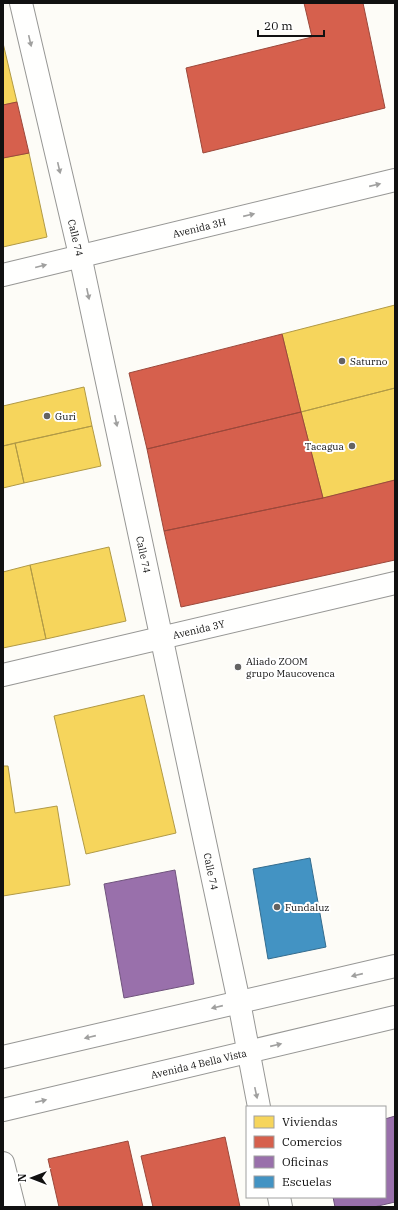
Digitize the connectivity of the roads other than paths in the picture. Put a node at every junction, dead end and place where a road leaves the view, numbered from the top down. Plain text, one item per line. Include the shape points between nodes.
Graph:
1 (21, 3) edge
2 (395, 180) edge
3 (80, 255) junction
4 (3, 275) edge
5 (395, 583) edge
6 (162, 638) junction
7 (3, 675) edge
8 (395, 966) edge
9 (239, 1002) junction
10 (395, 1017) edge
11 (248, 1052) junction
12 (3, 1057) edge
13 (259, 1106) edge
14 (3, 1110) edge
15 (3, 1163) edge
16 (14, 1207) edge

1 -> 3 street, Calle 74
3 -> 2 street, Avenida 3H
4 -> 3 street, Avenida 3H
3 -> 6 street, Calle 74
5 - 6 street, Avenida 3Y
6 - 7 street, Avenida 3Y
6 - 9 street, Calle 74
8 -> 9 street
9 - 11 street, Calle 74
9 -> 12 street
11 -> 10 street, Avenida 4 Bella Vista
11 -> 13 street, Calle 74
14 -> 11 street, Avenida 4 Bella Vista
15 - 16 street

